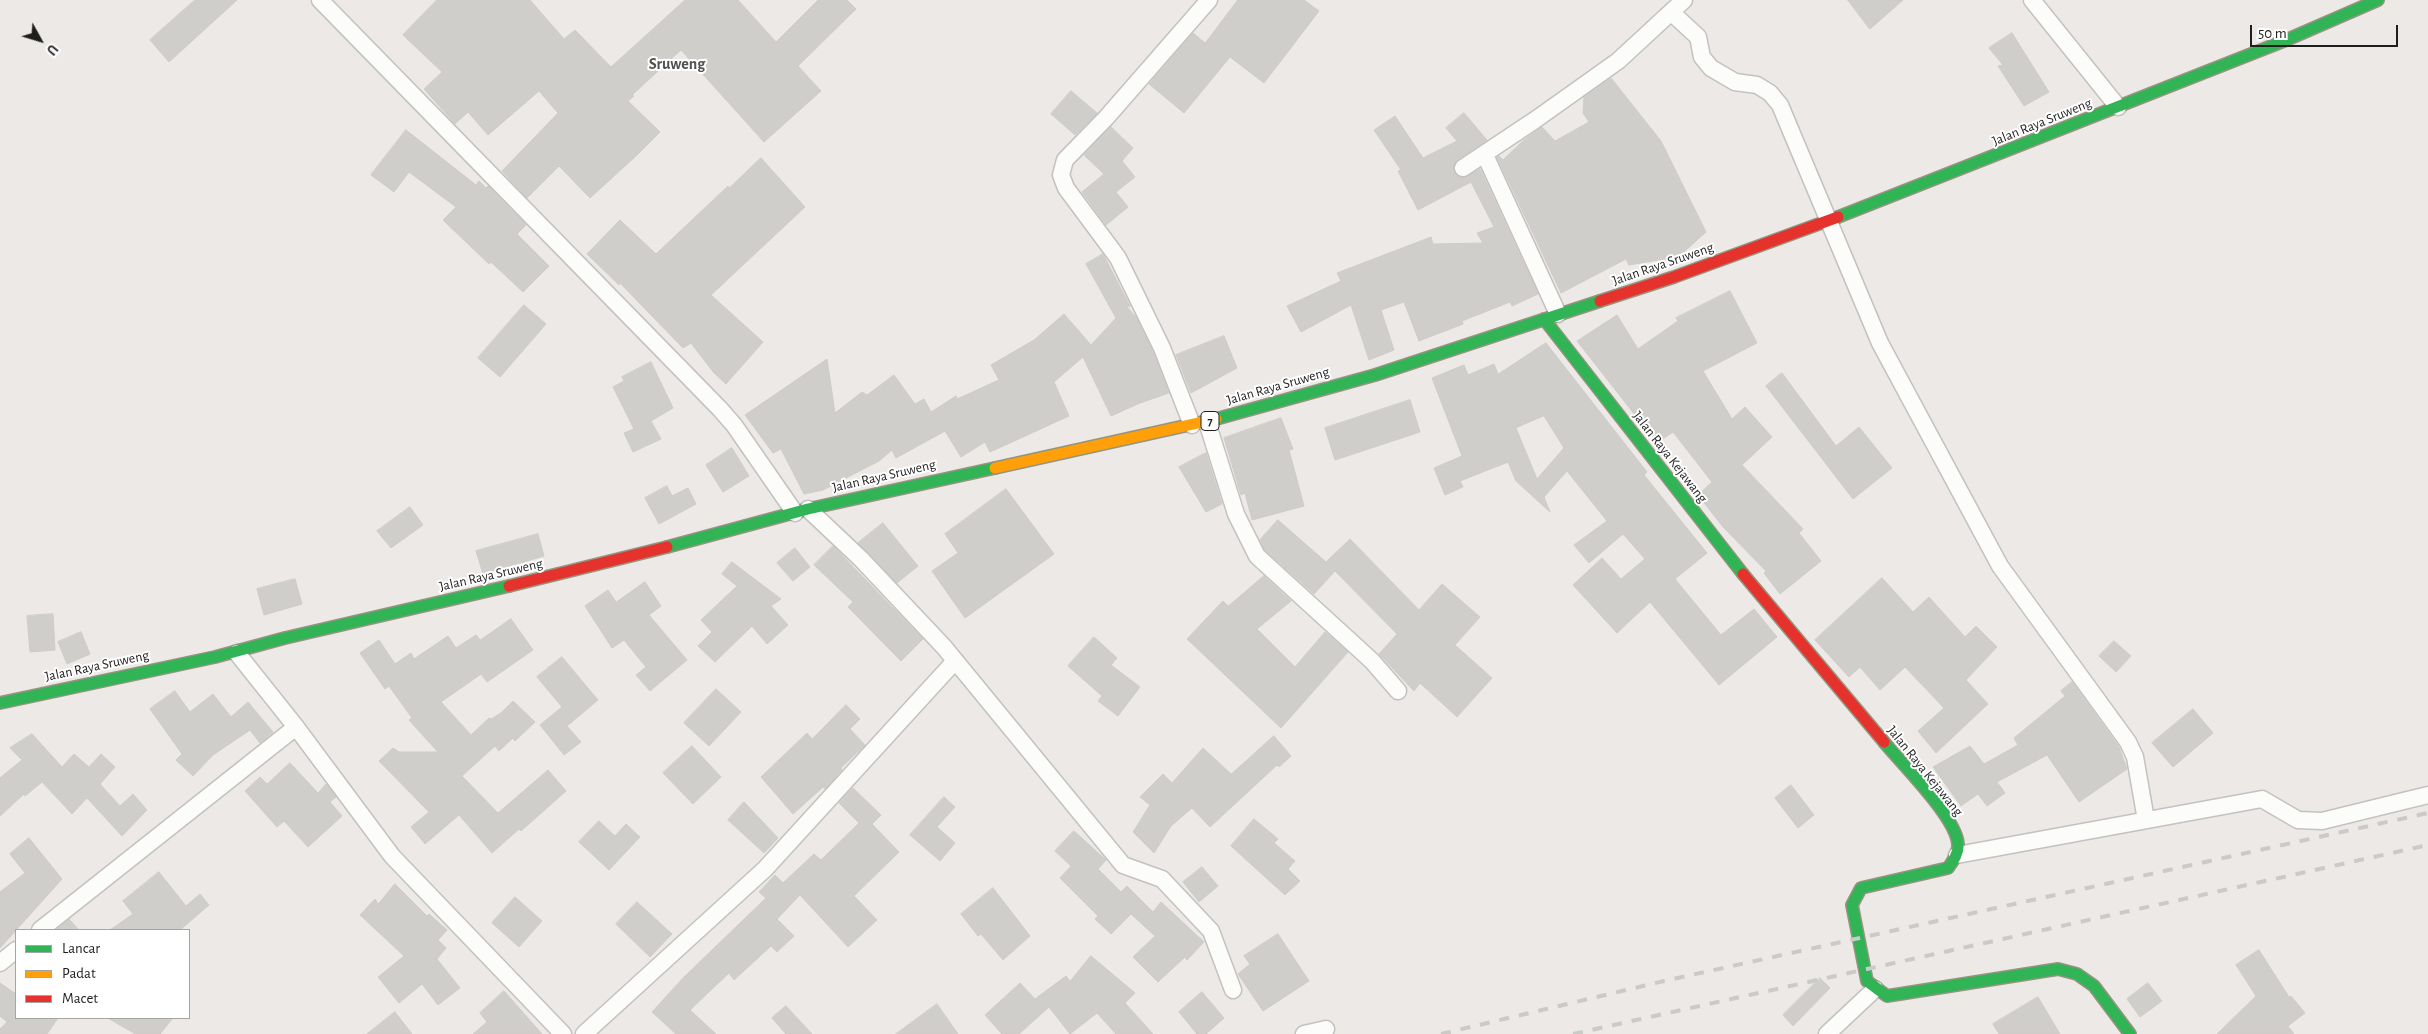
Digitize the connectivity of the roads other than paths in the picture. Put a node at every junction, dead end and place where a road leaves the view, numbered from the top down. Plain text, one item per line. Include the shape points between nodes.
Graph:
1 (320, 0) edge
2 (1209, 0) edge
3 (1684, 0) edge
4 (2378, 0) edge
5 (2034, 1) edge
6 (1672, 13) junction
7 (2118, 107) junction
8 (1485, 155) junction
9 (1463, 168) dead end
10 (1827, 221) junction
11 (1551, 317) junction
12 (1199, 423) junction
13 (801, 511) junction
14 (237, 653) junction
15 (955, 661) junction
16 (1398, 691) dead end
17 (0, 703) edge
18 (296, 727) junction
19 (2428, 795) edge
20 (2146, 820) junction
21 (1958, 855) junction
22 (41, 929) edge
23 (15, 951) edge
24 (0, 963) edge
25 (1875, 989) junction
26 (1233, 990) dead end
27 (1326, 1029) dead end
28 (563, 1034) edge
29 (584, 1034) edge
30 (1304, 1034) edge
31 (1827, 1034) edge
32 (2130, 1034) edge

1 - 13 street via 720,409
2 - 12 street via 1065,160 1061,174 1066,188 1118,258
3 - 6 street
4 - 7 main road, Jalan Raya Sruweng / 7
5 - 7 street
6 - 8 street via 1618,61
6 - 10 street via 1698,37 1702,57 1711,68 1735,82 1758,86 1770,93 1780,105
7 - 10 main road, Jalan Raya Sruweng / 7
8 - 9 street
8 - 11 street
10 - 11 main road, Jalan Raya Sruweng / 7 via 1674,277
10 - 20 street via 1880,343 2000,566 2128,742 2135,757
11 - 12 main road, Jalan Raya Sruweng / 7 via 1375,375
11 - 21 main road, Jalan Raya Kejawang via 1764,601 1951,822 1959,841
12 - 13 main road, Jalan Raya Sruweng / 7
12 - 16 street via 1257,556 1372,661
13 - 14 main road, Jalan Raya Sruweng / 7 via 690,542 285,638
13 - 15 street via 861,559
14 - 17 main road, Jalan Raya Sruweng / 7
14 - 18 street
15 - 26 street via 1123,865 1162,879 1211,931
15 - 29 street via 765,869
18 - 22 street
18 - 28 street via 392,856
19 - 20 street via 2322,821 2298,820 2262,799
20 - 21 street
21 - 25 main road via 1948,868 1862,888 1855,896 1852,905 1864,970 1867,981
23 - 24 street
25 - 31 street
25 - 32 main road via 1887,996 2058,969 2077,974 2094,986
27 - 30 street

